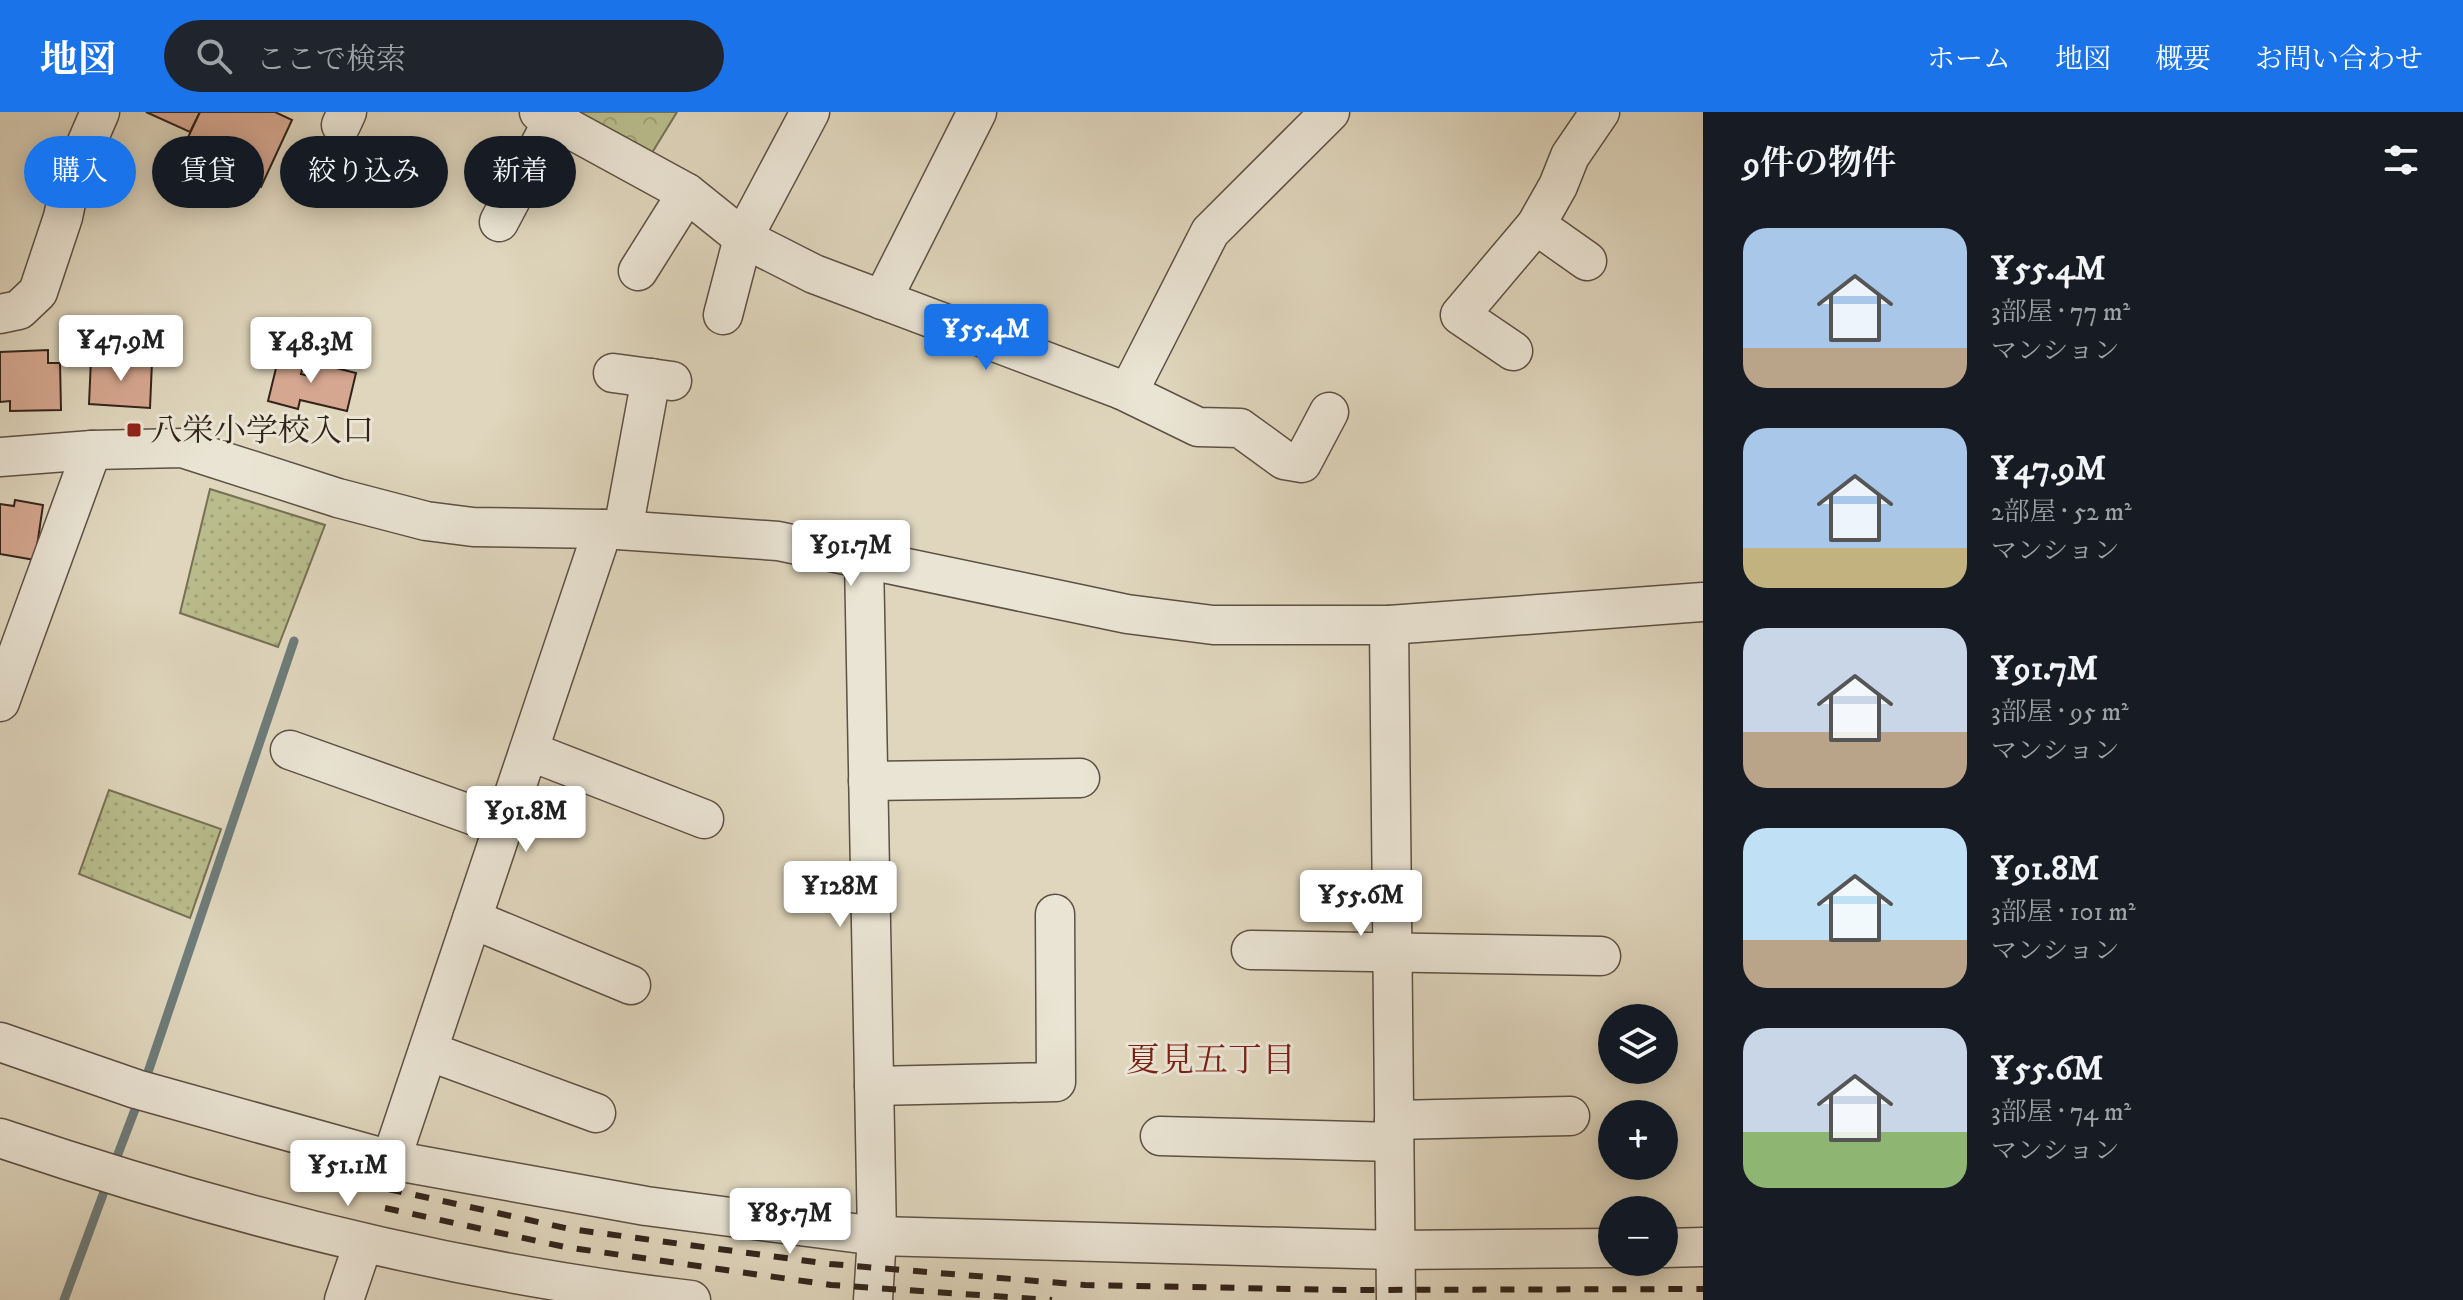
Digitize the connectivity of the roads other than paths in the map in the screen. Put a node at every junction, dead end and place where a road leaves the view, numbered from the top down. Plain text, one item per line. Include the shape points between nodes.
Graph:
1 (100, 112) edge
2 (810, 112) edge
3 (977, 112) edge
4 (1330, 112) edge
5 (1600, 112) edge
6 (546, 116) edge
7 (687, 193) junction
8 (499, 222) dead end
9 (1536, 225) junction
10 (743, 238) junction
11 (1587, 261) dead end
12 (638, 271) dead end
13 (882, 300) junction
14 (0, 314) edge
15 (723, 315) dead end
16 (1513, 351) dead end
17 (613, 373) dead end
18 (1122, 390) junction
19 (1329, 412) dead end
20 (92, 450) junction
21 (0, 457) edge
22 (613, 530) junction
23 (864, 559) junction
24 (1703, 602) edge
25 (1389, 625) junction
26 (0, 702) edge
27 (290, 750) dead end
28 (529, 751) junction
29 (1080, 778) dead end
30 (868, 781) junction
31 (704, 819) dead end
32 (503, 826) junction
33 (1055, 914) dead end
34 (472, 919) junction
35 (1251, 950) dead end
36 (1392, 953) junction
37 (1601, 956) dead end
38 (631, 985) dead end
39 (0, 1042) edge
40 (428, 1051) junction
41 (874, 1086) junction
42 (596, 1113) dead end
43 (1570, 1116) dead end
44 (1394, 1131) junction
45 (1160, 1136) dead end
46 (0, 1138) edge
47 (391, 1160) junction
48 (877, 1236) junction
49 (363, 1244) junction
50 (1703, 1247) edge
51 (1598, 1248) edge
52 (1678, 1248) edge
53 (1395, 1250) junction
54 (344, 1300) edge
55 (691, 1300) edge
56 (873, 1300) edge
57 (1396, 1300) edge

1 - 14 street via 71,179 38,292 19,310
2 - 10 street
3 - 13 street
4 - 18 street via 1210,232 1134,381
5 - 9 street via 1570,156
6 - 7 street
6 - 8 street
7 - 10 street
7 - 12 street
9 - 11 street
9 - 16 street via 1460,315
10 - 13 street
10 - 15 street
13 - 18 street
17 - 22 street via 662,380
18 - 19 street via 1198,427 1240,428 1284,460 1302,463
20 - 21 street
20 - 22 street via 182,448 426,521
20 - 26 street
22 - 23 street via 778,541
22 - 28 street
23 - 25 street via 1173,621
23 - 30 street
24 - 25 street
25 - 36 street
27 - 32 street
28 - 31 street
28 - 32 street
29 - 30 street
30 - 41 street
32 - 34 street
33 - 41 street via 1056,1082
34 - 38 street
34 - 40 street
35 - 36 street
36 - 37 street
36 - 44 street
39 - 47 street via 136,1089
40 - 42 street
40 - 47 street
41 - 48 street
43 - 44 street
44 - 45 street
44 - 53 street
46 - 49 street via 94,1170
47 - 48 street via 646,1206
48 - 53 street
48 - 56 street
49 - 54 street
49 - 55 street
50 - 52 street
51 - 53 street
53 - 57 street

